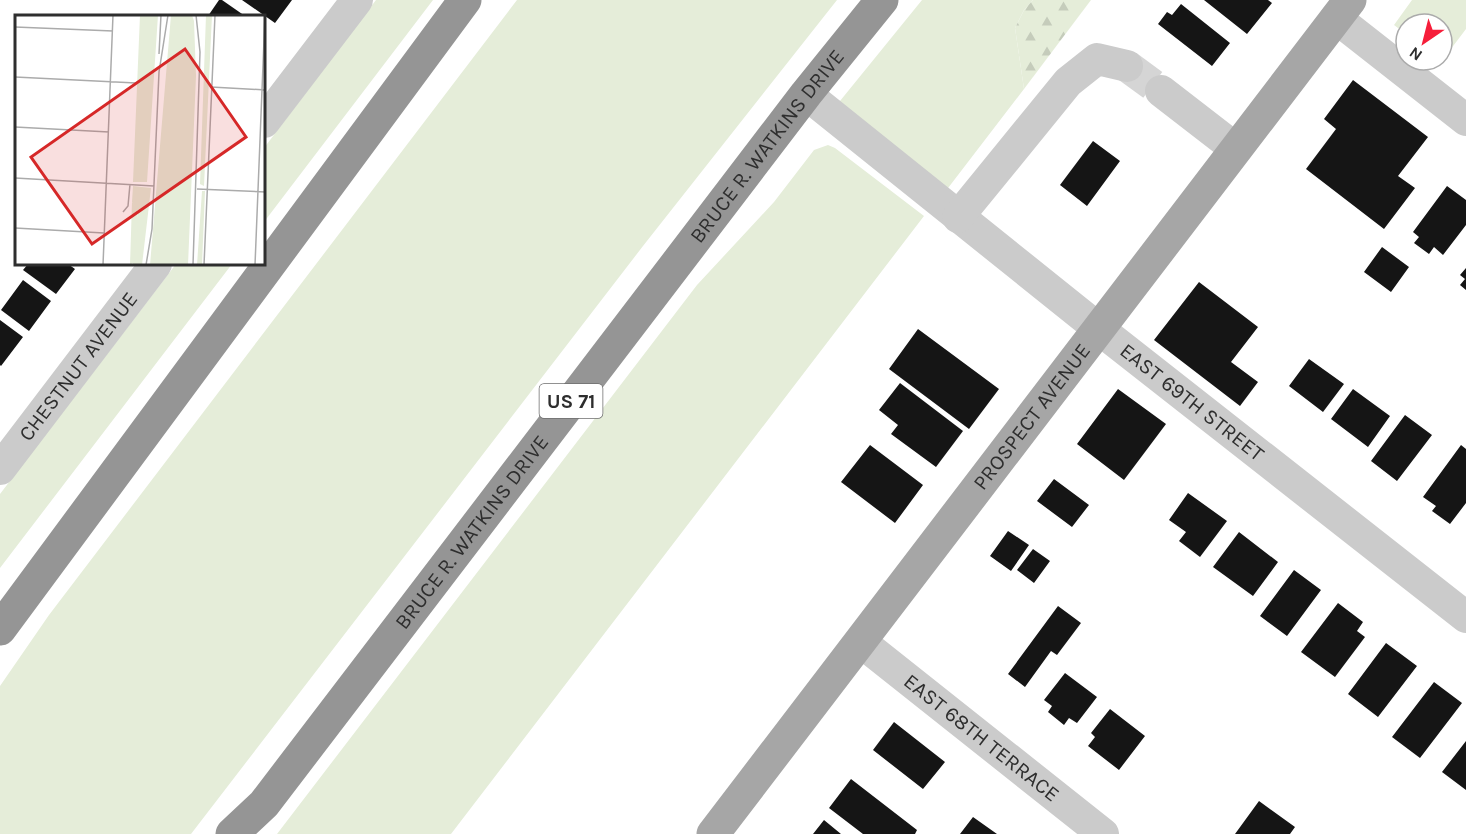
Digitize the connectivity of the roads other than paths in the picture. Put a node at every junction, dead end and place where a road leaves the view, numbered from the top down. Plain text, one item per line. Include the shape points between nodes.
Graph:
1 (357, 0) edge
2 (465, 0) edge
3 (882, 0) edge
4 (1343, 9) edge
5 (1127, 66) tunnel mouth
6 (1161, 91) tunnel mouth
7 (806, 94) junction
8 (266, 119) edge
9 (1466, 120) edge
10 (1236, 149) junction
11 (958, 217) junction
12 (154, 266) edge
13 (1099, 329) junction
14 (0, 469) edge
15 (1466, 616) edge
16 (0, 629) edge
17 (861, 642) junction
18 (264, 804) junction
19 (232, 834) edge
20 (243, 834) edge
21 (713, 834) edge
22 (1103, 834) edge

1 - 8 street
2 - 16 highway
3 - 7 highway, BRUCE R. WATKINS DRIVE / US 71
4 - 9 street
4 - 10 main road, PROSPECT AVENUE
5 - 11 street via 1097,59 1068,82
6 - 10 street
7 - 11 street, EAST 69TH STREET
7 - 18 highway, BRUCE R. WATKINS DRIVE / US 71
10 - 13 main road, PROSPECT AVENUE
11 - 13 street, EAST 69TH STREET
12 - 14 street, CHESTNUT AVENUE
13 - 15 street, EAST 69TH STREET
13 - 17 main road, PROSPECT AVENUE
17 - 21 main road, PROSPECT AVENUE
17 - 22 street, EAST 68TH TERRACE
18 - 19 highway, BRUCE R. WATKINS DRIVE / US 71
18 - 20 highway

